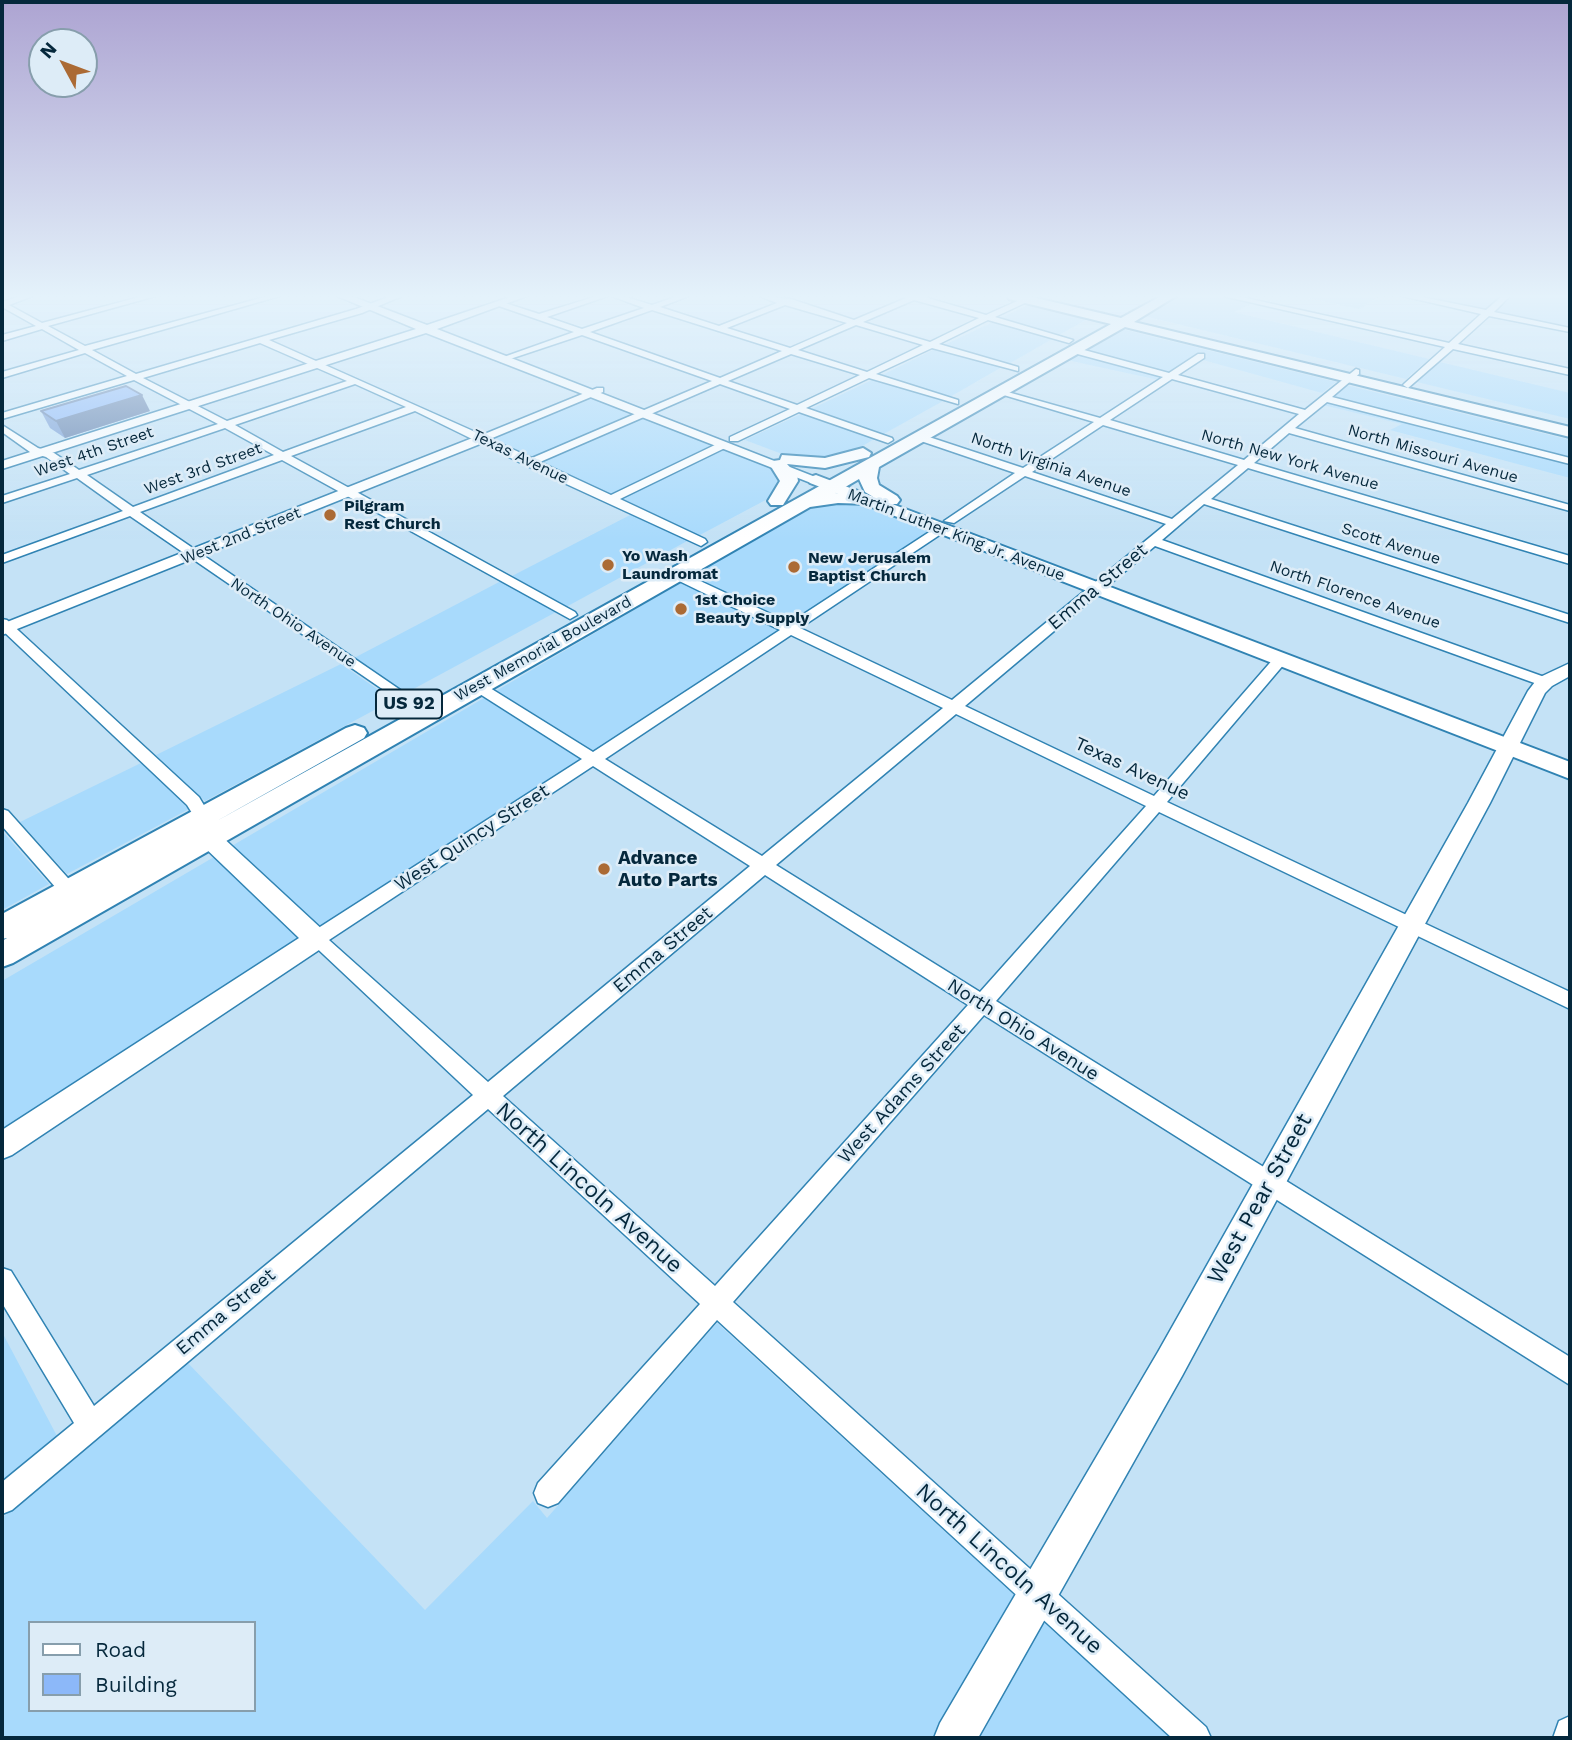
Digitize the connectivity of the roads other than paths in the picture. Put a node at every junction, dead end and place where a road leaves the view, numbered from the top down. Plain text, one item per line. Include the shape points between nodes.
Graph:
1 (136, 377) joint
2 (277, 377) edge
3 (348, 377) edge
4 (557, 377) edge
5 (711, 377) edge
6 (726, 377) edge
7 (865, 377) edge
8 (877, 377) edge
9 (1000, 377) edge
10 (1021, 377) edge
11 (1169, 377) edge
12 (1175, 377) edge
13 (1348, 377) edge
14 (1359, 377) edge
15 (1364, 377) edge
16 (1417, 377) edge
17 (719, 380) junction
18 (356, 381) junction
19 (1408, 385) junction
20 (1000, 391) junction
21 (595, 392) junction
22 (1324, 398) junction
23 (956, 402) junction
24 (191, 405) junction
25 (415, 408) junction
26 (799, 409) junction
27 (648, 412) junction
28 (1306, 413) junction
29 (2, 416) edge
30 (1102, 421) junction
31 (226, 424) junction
32 (1570, 424) edge
33 (2, 428) edge
34 (1287, 429) junction
35 (1570, 432) edge
36 (919, 437) junction
37 (480, 439) junction
38 (888, 440) junction
39 (729, 442) junction
40 (41, 453) junction
41 (285, 456) junction
42 (869, 458) junction
43 (1570, 461) edge
44 (783, 462) junction
45 (529, 463) junction
46 (1246, 463) junction
47 (2, 466) edge
48 (1024, 472) junction
49 (78, 475) junction
50 (829, 480) junction
51 (349, 492) junction
52 (2, 500) edge
53 (610, 500) junction
54 (864, 500) junction
55 (891, 500) junction
56 (1202, 500) junction
57 (788, 502) junction
58 (1570, 509) edge
59 (134, 512) junction
60 (1174, 523) junction
61 (945, 525) junction
62 (1152, 541) junction
63 (701, 542) junction
64 (196, 555) junction
65 (2, 559) edge
66 (1570, 560) edge
67 (677, 575) junction
68 (1100, 584) junction
69 (570, 615) junction
70 (1570, 619) edge
71 (4, 627) edge
72 (791, 629) junction
73 (551, 645) junction
74 (1280, 660) junction
75 (1570, 670) edge
76 (1545, 682) junction
77 (477, 686) junction
78 (410, 703) junction
79 (955, 708) junction
80 (1511, 740) junction
81 (1570, 755) edge
82 (595, 759) junction
83 (1570, 771) edge
84 (1157, 804) junction
85 (2, 815) edge
86 (206, 828) junction
87 (764, 866) junction
88 (69, 891) junction
89 (1410, 925) junction
90 (2, 928) edge
91 (316, 939) junction
92 (2, 955) edge
93 (1570, 1001) edge
94 (982, 1004) junction
95 (488, 1096) junction
96 (2, 1146) edge
97 (1269, 1184) junction
98 (2, 1280) edge
99 (716, 1304) junction
100 (1570, 1372) edge
101 (90, 1425) junction
102 (548, 1493) dead end
103 (2, 1500) edge
104 (1036, 1595) junction
105 (1570, 1732) edge
106 (955, 1738) edge
107 (1195, 1738) edge
108 (1569, 1738) edge

1 - 24 street
1 - 29 street
2 - 24 street
3 - 18 street, Texas Avenue
4 - 21 street, Martin Luther King Jr. Avenue
5 - 17 street
6 - 17 street
7 - 26 street
8 - 23 street
9 - 23 main road, West Memorial Boulevard / US 92
10 - 20 main road, West Memorial Boulevard / US 92
11 - 30 street, West Quincy Street
12 - 28 street
13 - 22 street, Emma Street
14 - 35 main road
15 - 19 main road
16 - 19 street
17 - 26 street
17 - 27 street
18 - 25 street, Texas Avenue
18 - 31 street, West 4th Street
19 - 32 main road
20 - 30 street, North New York Avenue
20 - 36 main road, West Memorial Boulevard / US 92
21 - 27 street, Martin Luther King Jr. Avenue
21 - 37 street
22 - 28 street, Emma Street
22 - 43 street
23 - 38 main road, West Memorial Boulevard / US 92
24 - 31 street
24 - 40 street
25 - 37 street, Texas Avenue
25 - 41 street, West 3rd Street
26 - 38 street
26 - 39 street
27 - 39 street, Martin Luther King Jr. Avenue
27 - 45 street
28 - 34 street, Emma Street
30 - 46 street, North New York Avenue
30 - 48 street, West Quincy Street
31 - 41 street
31 - 49 street, West 4th Street
33 - 40 street, North Ohio Avenue
34 - 46 street, Emma Street
34 - 58 street, North Missouri Avenue
36 - 42 main road, West Memorial Boulevard / US 92
36 - 48 street, North Virginia Avenue
37 - 45 street, Texas Avenue
37 - 51 street, West 2nd Street
38 - 42 main road, West Memorial Boulevard / US 92
39 - 44 street, Martin Luther King Jr. Avenue
39 - 53 street
40 - 47 street
40 - 49 street, North Ohio Avenue
41 - 51 street
41 - 59 street, West 3rd Street
42 - 44 main road
42 - 50 main road, West Memorial Boulevard / US 92
42 - 55 main road via 871,488
44 - 50 street, Martin Luther King Jr. Avenue
44 - 57 main road via 789,481
45 - 53 street, Texas Avenue
46 - 56 street, Emma Street
46 - 66 street, North New York Avenue
48 - 60 street, North Virginia Avenue
48 - 61 street, West Quincy Street
49 - 52 street, West 4th Street
49 - 59 street, North Ohio Avenue
50 - 54 main road, Martin Luther King Jr. Avenue
50 - 55 main road, Martin Luther King Jr. Avenue
50 - 57 main road, West Memorial Boulevard / US 92
51 - 64 street, West 2nd Street
51 - 69 street
53 - 63 street, Texas Avenue
54 - 57 main road
54 - 61 main road, Martin Luther King Jr. Avenue
55 - 61 main road, Martin Luther King Jr. Avenue
56 - 60 street, Emma Street
56 - 70 street, Scott Avenue
57 - 63 main road, West Memorial Boulevard / US 92
57 - 67 main road, West Memorial Boulevard / US 92
59 - 64 street, North Ohio Avenue
59 - 65 street, West 3rd Street
60 - 62 street, Emma Street
61 - 68 main road, Martin Luther King Jr. Avenue
61 - 72 street, West Quincy Street
62 - 68 street, Emma Street
62 - 76 street, North Florence Avenue
63 - 69 main road, West Memorial Boulevard / US 92
64 - 71 street, West 2nd Street
64 - 78 street, North Ohio Avenue
67 - 72 street, Texas Avenue
67 - 73 main road, West Memorial Boulevard / US 92
68 - 74 main road, Martin Luther King Jr. Avenue
68 - 79 street, Emma Street
68 - 80 main road, Martin Luther King Jr. Avenue
69 - 73 main road via 572,624
69 - 78 main road, West Memorial Boulevard / US 92
71 - 86 street, North Lincoln Avenue via 193,801
72 - 79 street, Texas Avenue
72 - 82 street, West Quincy Street
73 - 77 main road, West Memorial Boulevard / US 92
74 - 80 main road, Martin Luther King Jr. Avenue
74 - 84 street, West Adams Street
75 - 76 street
76 - 80 street, West Pear Street
77 - 82 street, North Ohio Avenue
77 - 86 main road, West Memorial Boulevard / US 92
78 - 86 main road, West Memorial Boulevard / US 92
79 - 84 street, Texas Avenue
79 - 87 street, Emma Street
80 - 81 main road, Martin Luther King Jr. Avenue
80 - 83 main road, Martin Luther King Jr. Avenue
80 - 89 street, West Pear Street
82 - 87 street, North Ohio Avenue
82 - 91 street, West Quincy Street
84 - 89 street, Texas Avenue
84 - 94 street, West Adams Street
85 - 88 street
86 - 88 main road, West Memorial Boulevard / US 92
86 - 91 street, North Lincoln Avenue
86 - 92 main road, West Memorial Boulevard / US 92
87 - 94 street, North Ohio Avenue
87 - 95 street, Emma Street
88 - 90 main road, West Memorial Boulevard / US 92
89 - 93 street, Texas Avenue
89 - 97 street, West Pear Street
91 - 95 street, North Lincoln Avenue
91 - 96 street, West Quincy Street
94 - 97 street, North Ohio Avenue
94 - 99 street, West Adams Street
95 - 99 street, North Lincoln Avenue
95 - 101 street, Emma Street
97 - 100 street, North Ohio Avenue
97 - 104 street, West Pear Street
98 - 101 street
99 - 102 street, West Adams Street
99 - 104 street, North Lincoln Avenue
101 - 103 street, Emma Street
104 - 106 street, West Pear Street
104 - 107 street, North Lincoln Avenue
105 - 108 street

